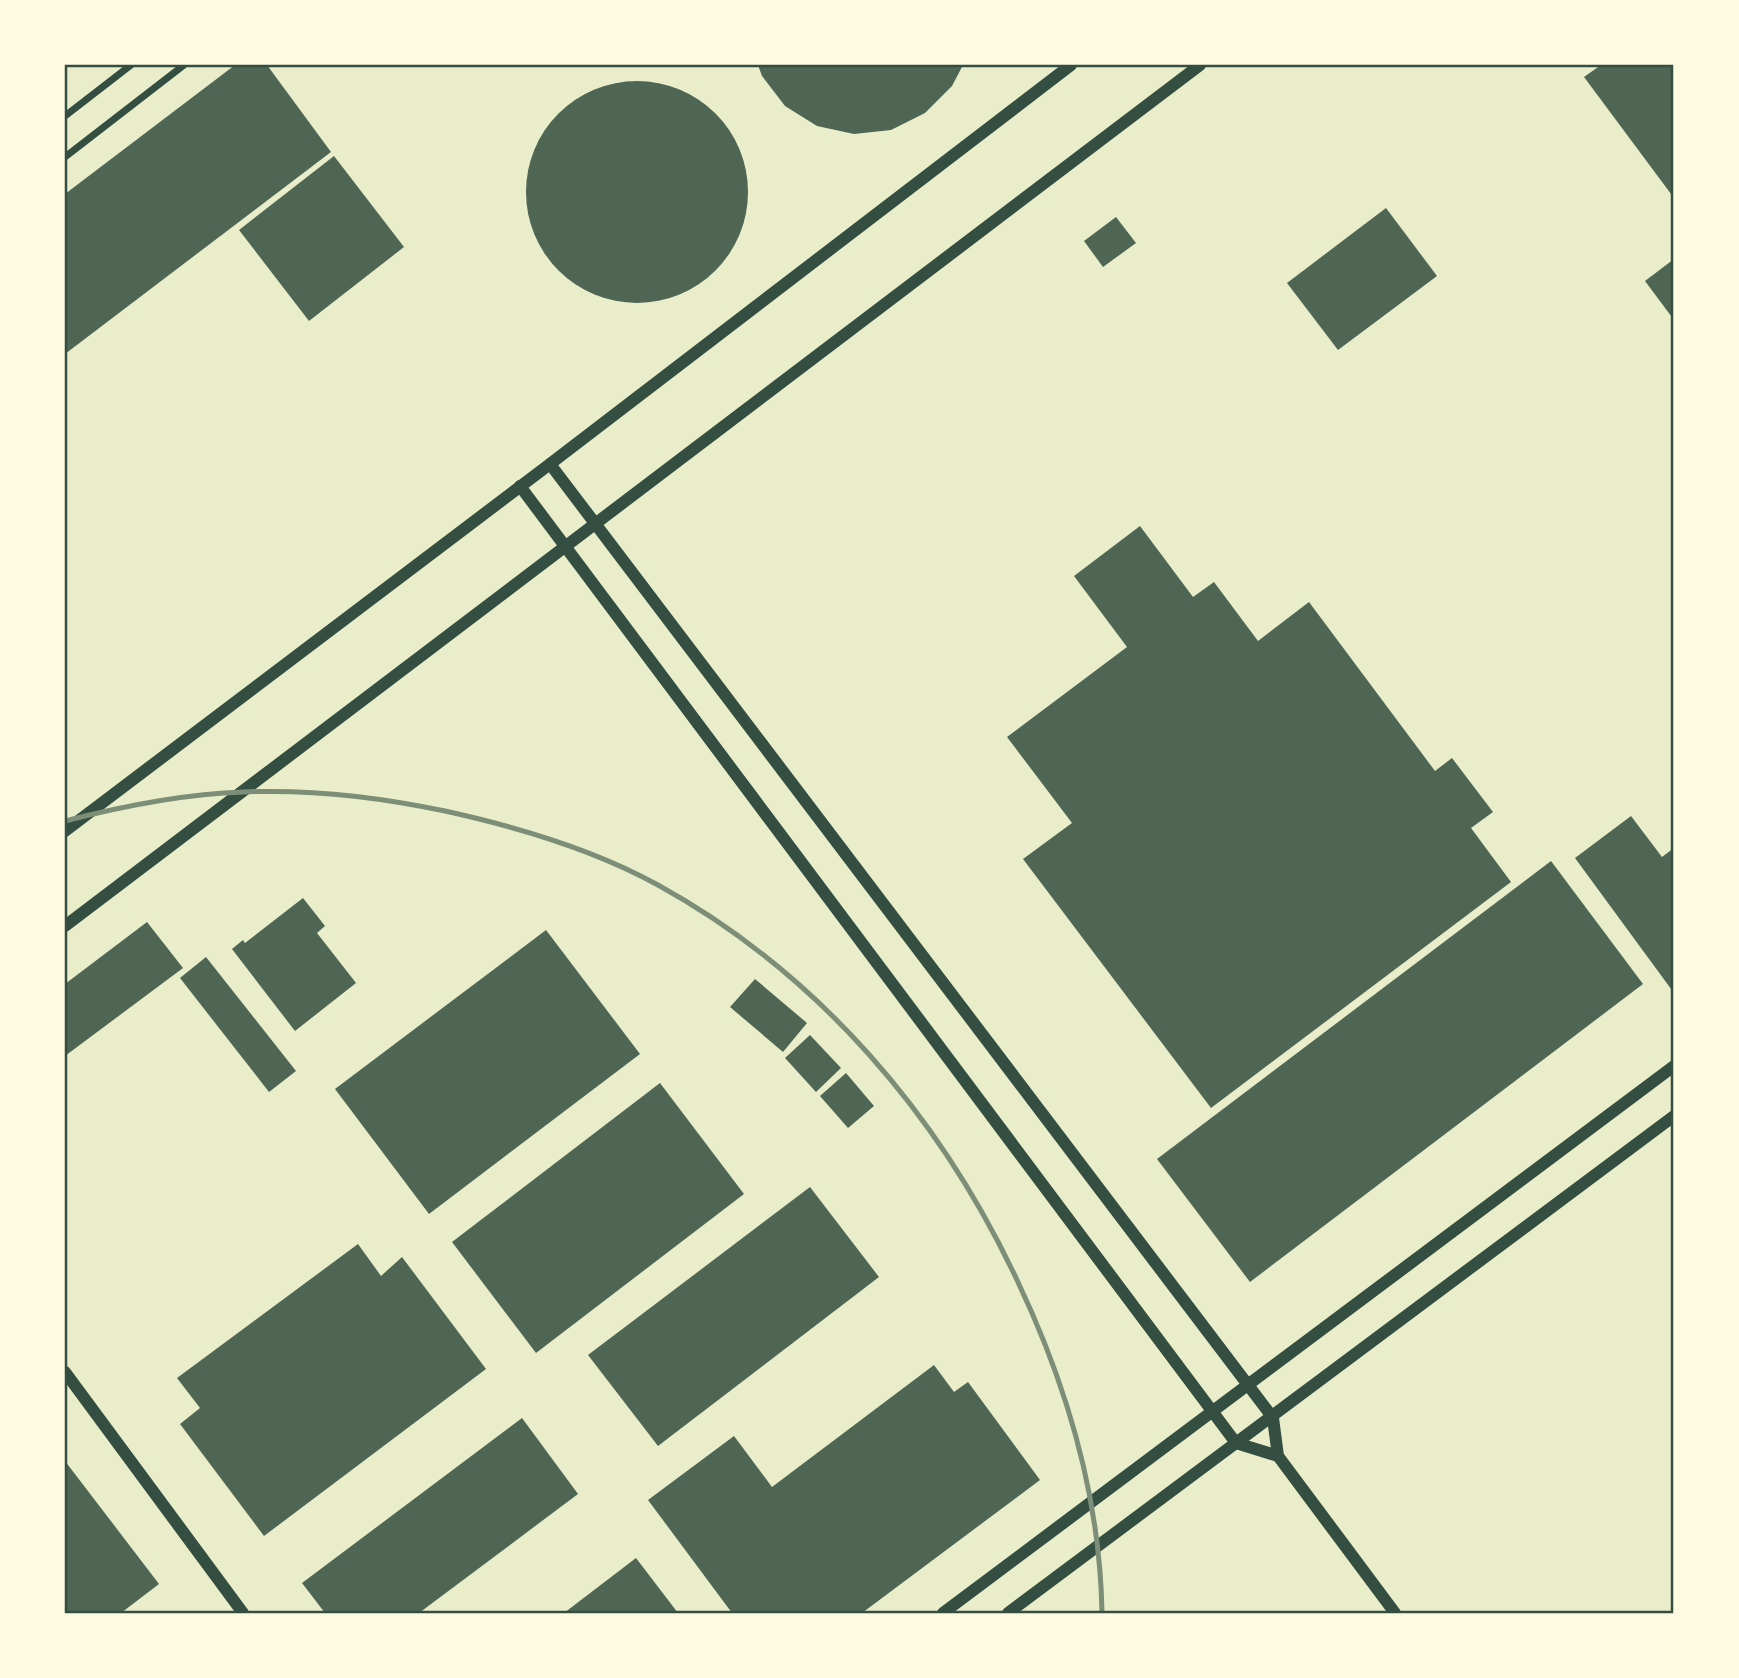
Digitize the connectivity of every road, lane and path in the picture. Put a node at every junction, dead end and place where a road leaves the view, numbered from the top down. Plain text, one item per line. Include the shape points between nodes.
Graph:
1 (131, 65) edge
2 (184, 65) edge
3 (1072, 65) edge
4 (1200, 65) edge
5 (65, 116) edge
6 (65, 157) edge
7 (550, 464) junction
8 (520, 486) junction
9 (594, 524) junction
10 (564, 544) junction
11 (65, 831) edge
12 (65, 926) edge
13 (1674, 1066) edge
14 (1674, 1116) edge
15 (65, 1372) edge
16 (1248, 1384) junction
17 (1211, 1411) junction
18 (1273, 1418) junction
19 (1237, 1443) junction
20 (1278, 1456) junction
21 (243, 1613) edge
22 (943, 1613) edge
23 (1009, 1613) edge
24 (1395, 1613) edge

1 - 5 street
2 - 6 street
3 - 7 street
4 - 9 street
7 - 8 street
7 - 9 street
8 - 10 street
8 - 11 street
9 - 10 street
9 - 16 street
10 - 12 street
10 - 17 street
13 - 16 street
14 - 18 street
15 - 21 street
16 - 17 street
16 - 18 street
17 - 19 street
17 - 22 street
18 - 19 street
18 - 20 street
19 - 20 street
19 - 23 street
20 - 24 street

